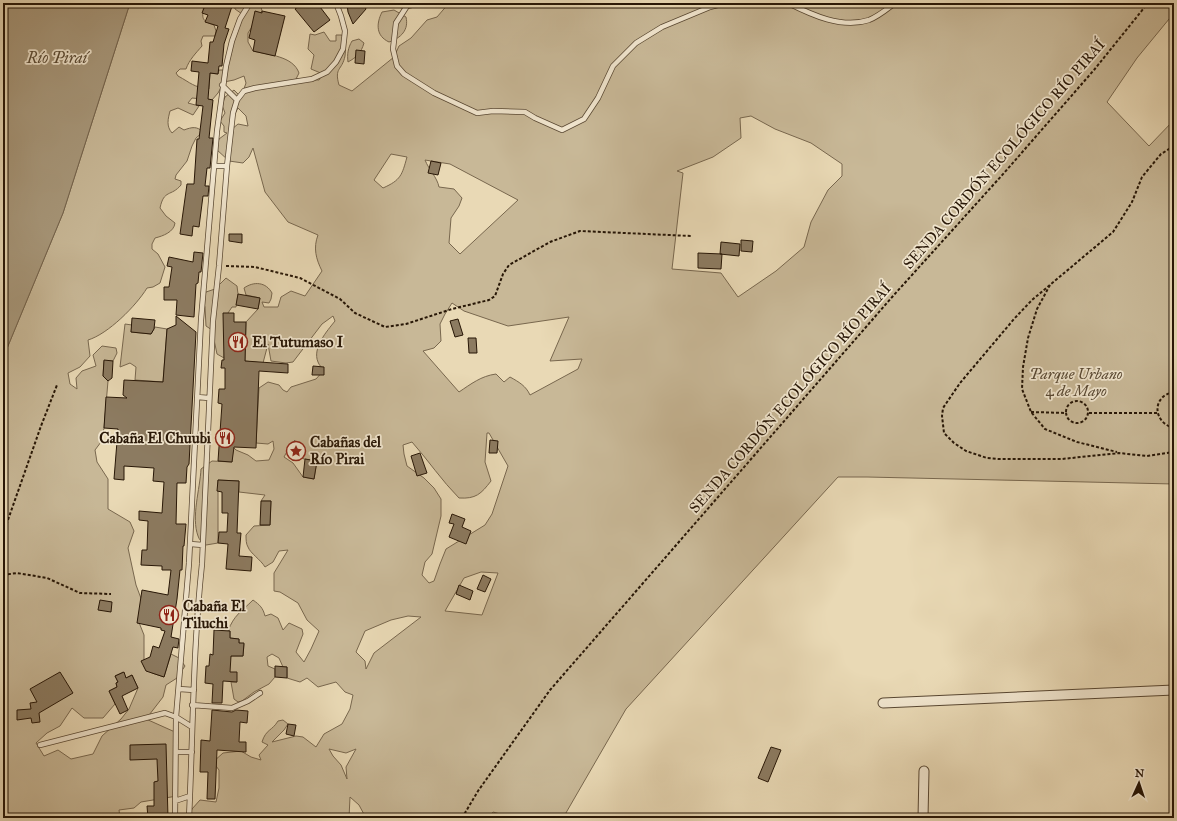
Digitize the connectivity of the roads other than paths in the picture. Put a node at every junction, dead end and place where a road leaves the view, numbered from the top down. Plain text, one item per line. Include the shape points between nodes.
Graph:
1 (250, 3) edge
2 (336, 3) edge
3 (387, 3) edge
4 (422, 3) edge
5 (725, 3) edge
6 (788, 3) edge
7 (895, 3) edge
8 (407, 6) junction
9 (222, 85) junction
10 (237, 100) junction
11 (214, 166) junction
12 (227, 166) junction
13 (197, 397) junction
14 (209, 398) junction
15 (190, 544) junction
16 (203, 545) junction
17 (179, 689) junction
18 (194, 690) junction
19 (1174, 690) edge
20 (260, 693) dead end
21 (883, 703) dead end
22 (192, 705) junction
23 (176, 717) junction
24 (192, 727) junction
25 (40, 745) dead end
26 (176, 752) junction
27 (192, 752) junction
28 (924, 772) dead end
29 (190, 796) junction
30 (175, 801) junction
31 (175, 818) edge
32 (189, 818) edge
33 (923, 818) edge

1 - 9 lane via 240,19 232,41
2 - 10 lane via 344,24 343,49 327,72 312,79 244,91
3 - 8 lane
4 - 8 lane
5 - 8 lane via 662,27 636,43 613,66 598,98 584,119 562,130 524,112 477,113 434,93 404,74 396,66 393,49 396,23
6 - 7 lane via 810,14 848,24 868,20
9 - 10 lane
9 - 11 lane
10 - 12 lane via 233,113
11 - 12 lane
11 - 13 lane
12 - 14 lane
13 - 14 lane
13 - 15 lane
14 - 16 lane
15 - 16 lane
15 - 17 lane
16 - 18 lane
17 - 18 lane
17 - 23 lane
18 - 22 lane
19 - 21 street
20 - 22 lane via 232,708
22 - 24 lane
23 - 24 lane
23 - 25 lane via 164,713 157,714
23 - 26 lane
24 - 27 lane
26 - 27 lane
26 - 30 lane
27 - 29 lane
28 - 33 street
29 - 30 lane
29 - 32 lane
30 - 31 lane

